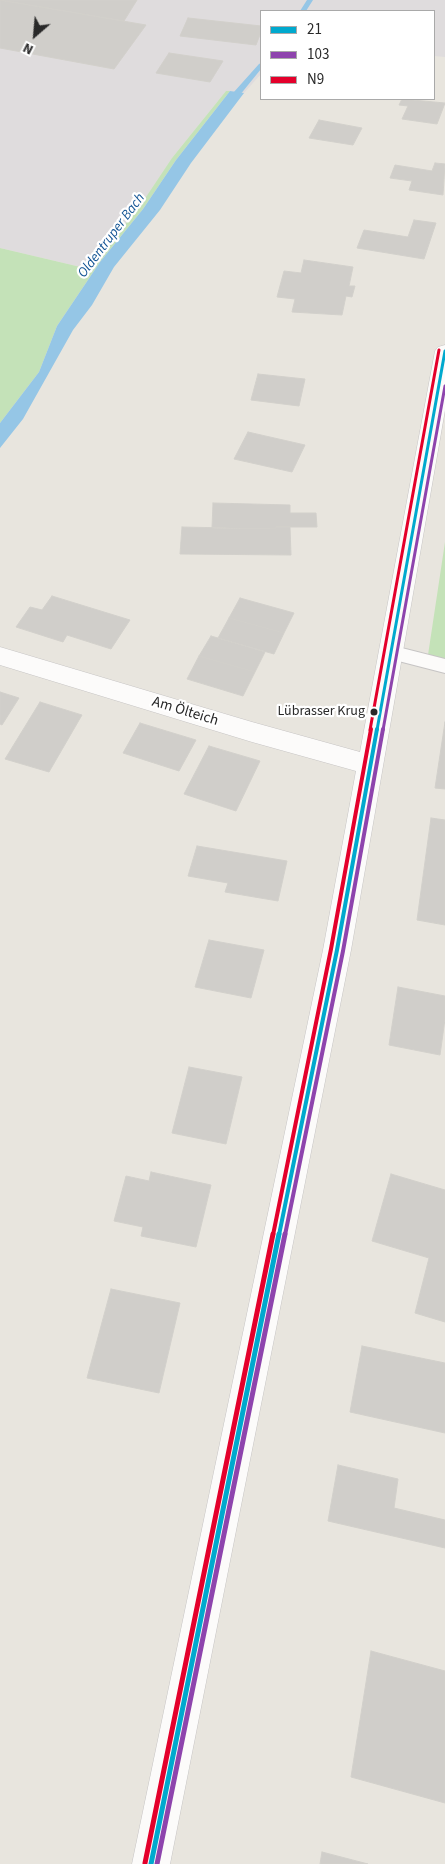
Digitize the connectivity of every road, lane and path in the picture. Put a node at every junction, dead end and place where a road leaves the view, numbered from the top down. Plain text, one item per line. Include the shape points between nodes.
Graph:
1 (445, 351) edge
2 (390, 652) junction
3 (0, 656) edge
4 (445, 666) edge
5 (370, 765) junction
6 (151, 1864) edge

1 - 2 street
2 - 4 lane
2 - 5 street
3 - 5 street, Am Ölteich
5 - 6 street via 304,1113

